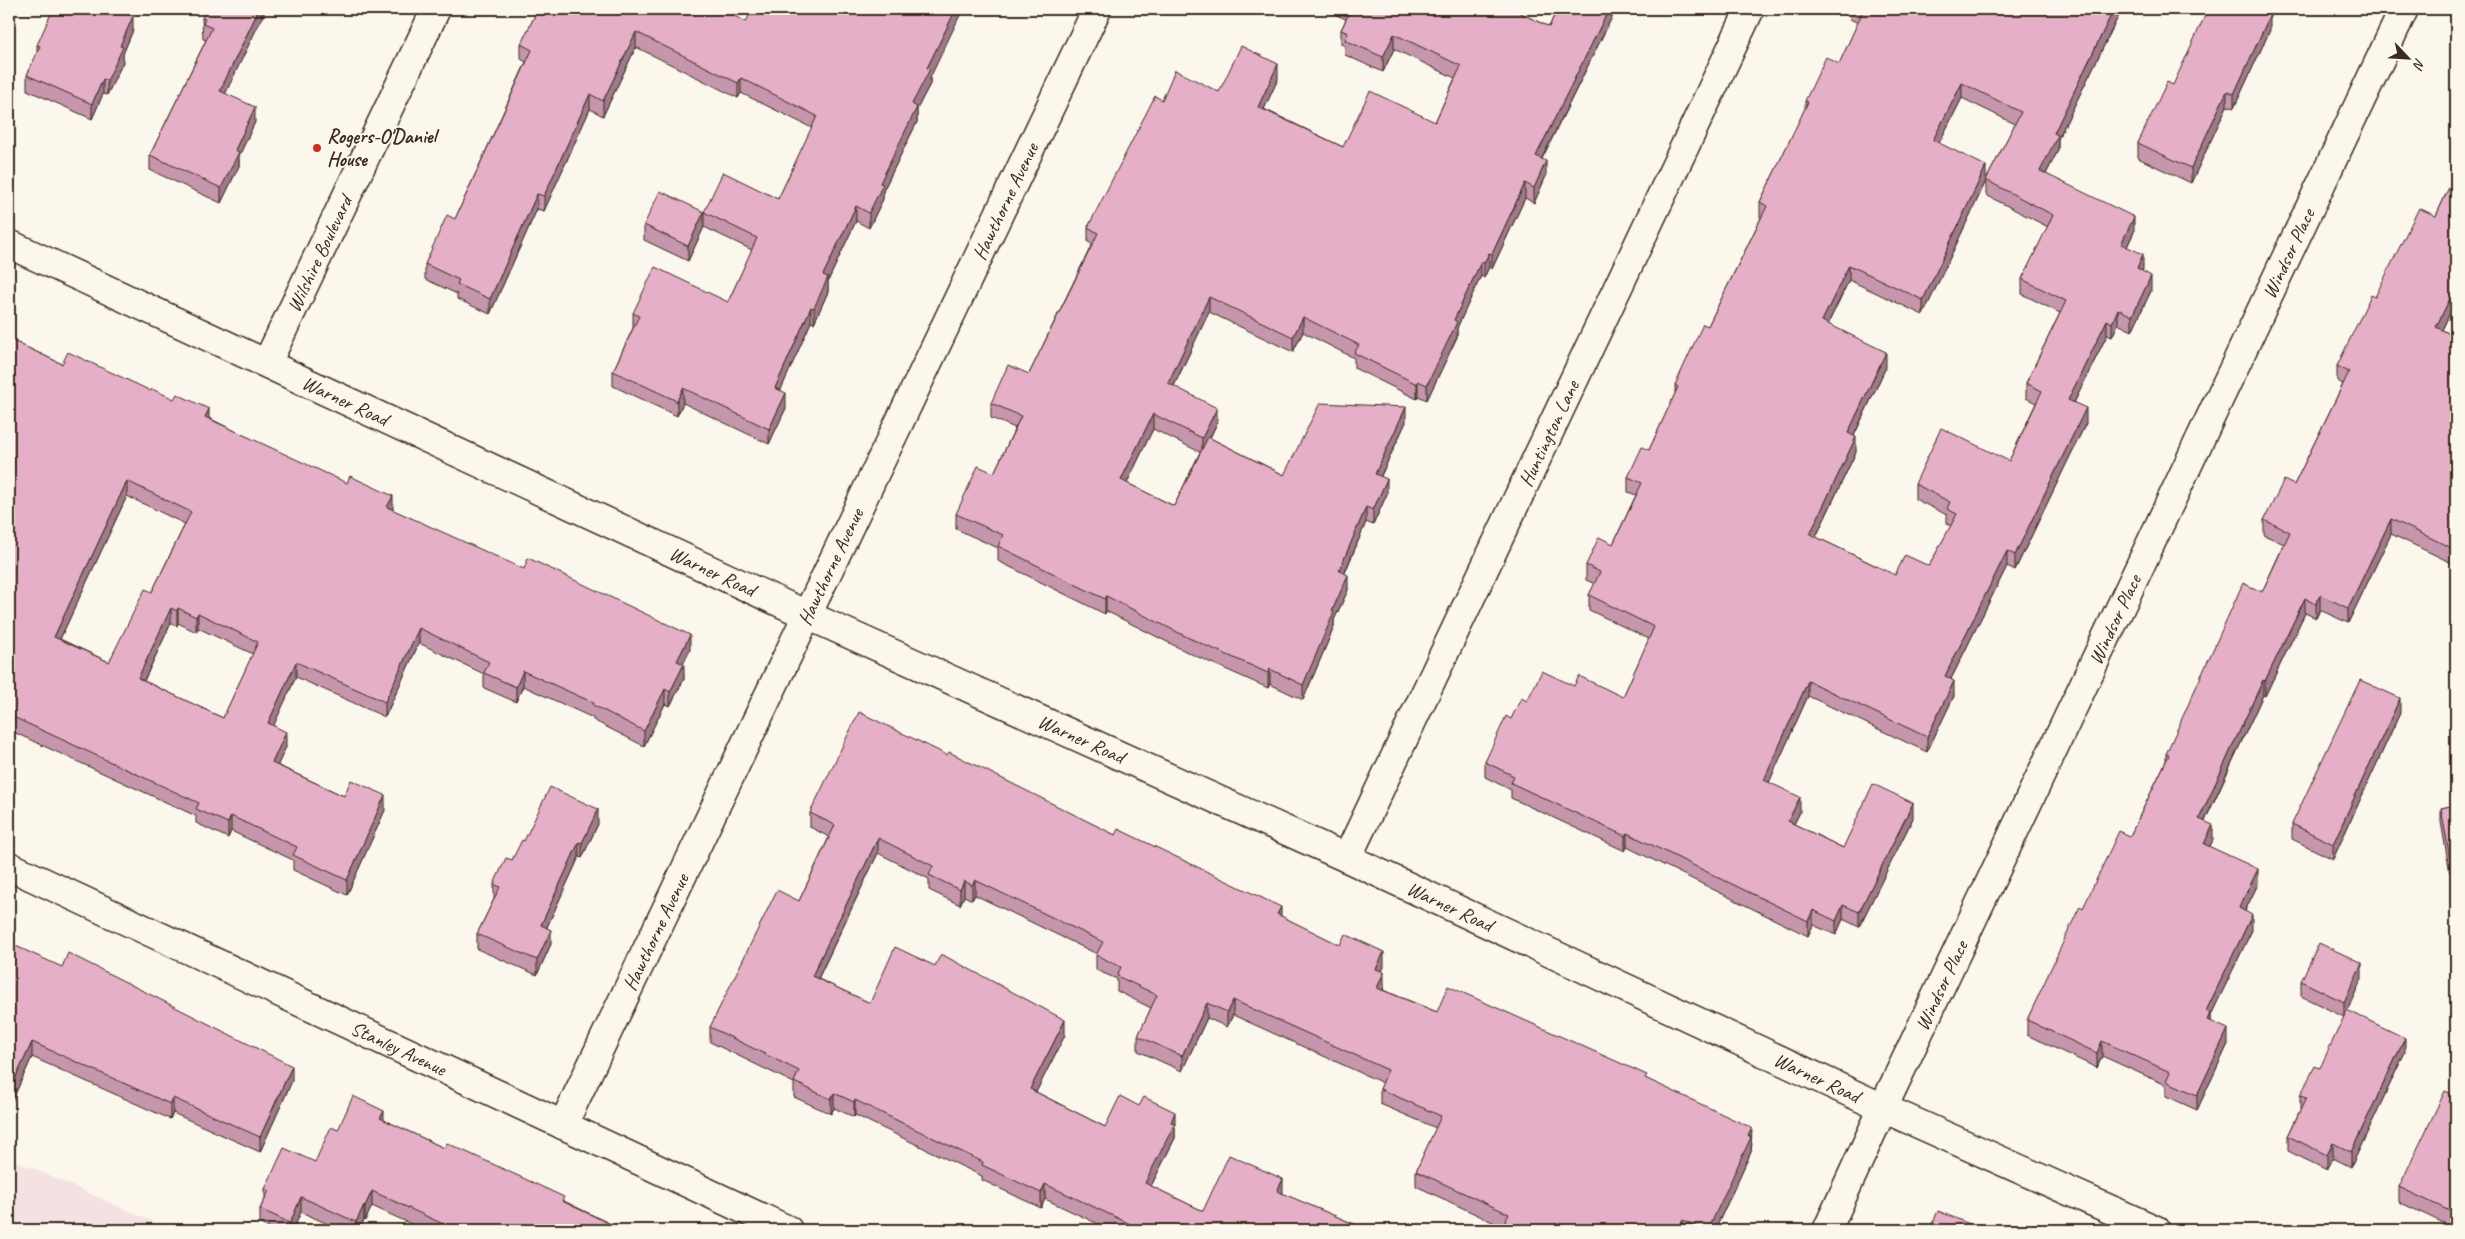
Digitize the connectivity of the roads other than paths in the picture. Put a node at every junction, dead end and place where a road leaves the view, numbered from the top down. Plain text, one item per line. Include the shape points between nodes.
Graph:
1 (436, 9) edge
2 (1097, 9) edge
3 (1750, 9) edge
4 (2397, 11) edge
5 (9, 244) edge
6 (267, 363) junction
7 (807, 615) junction
8 (1348, 858) junction
9 (9, 866) edge
10 (1883, 1108) junction
11 (563, 1125) junction
12 (788, 1230) edge
13 (1828, 1230) edge
14 (2156, 1230) edge

1 - 6 street, Wilshire Boulevard
2 - 7 street, Hawthorne Avenue
3 - 8 street, Huntington Lane
4 - 10 street, Windsor Place
5 - 6 street, Warner Road
6 - 7 street, Warner Road
7 - 8 street, Warner Road
7 - 11 street, Hawthorne Avenue
8 - 10 street, Warner Road
9 - 11 street, Stanley Avenue
10 - 13 street, Windsor Place
10 - 14 street, Warner Road
11 - 12 street, Stanley Avenue

